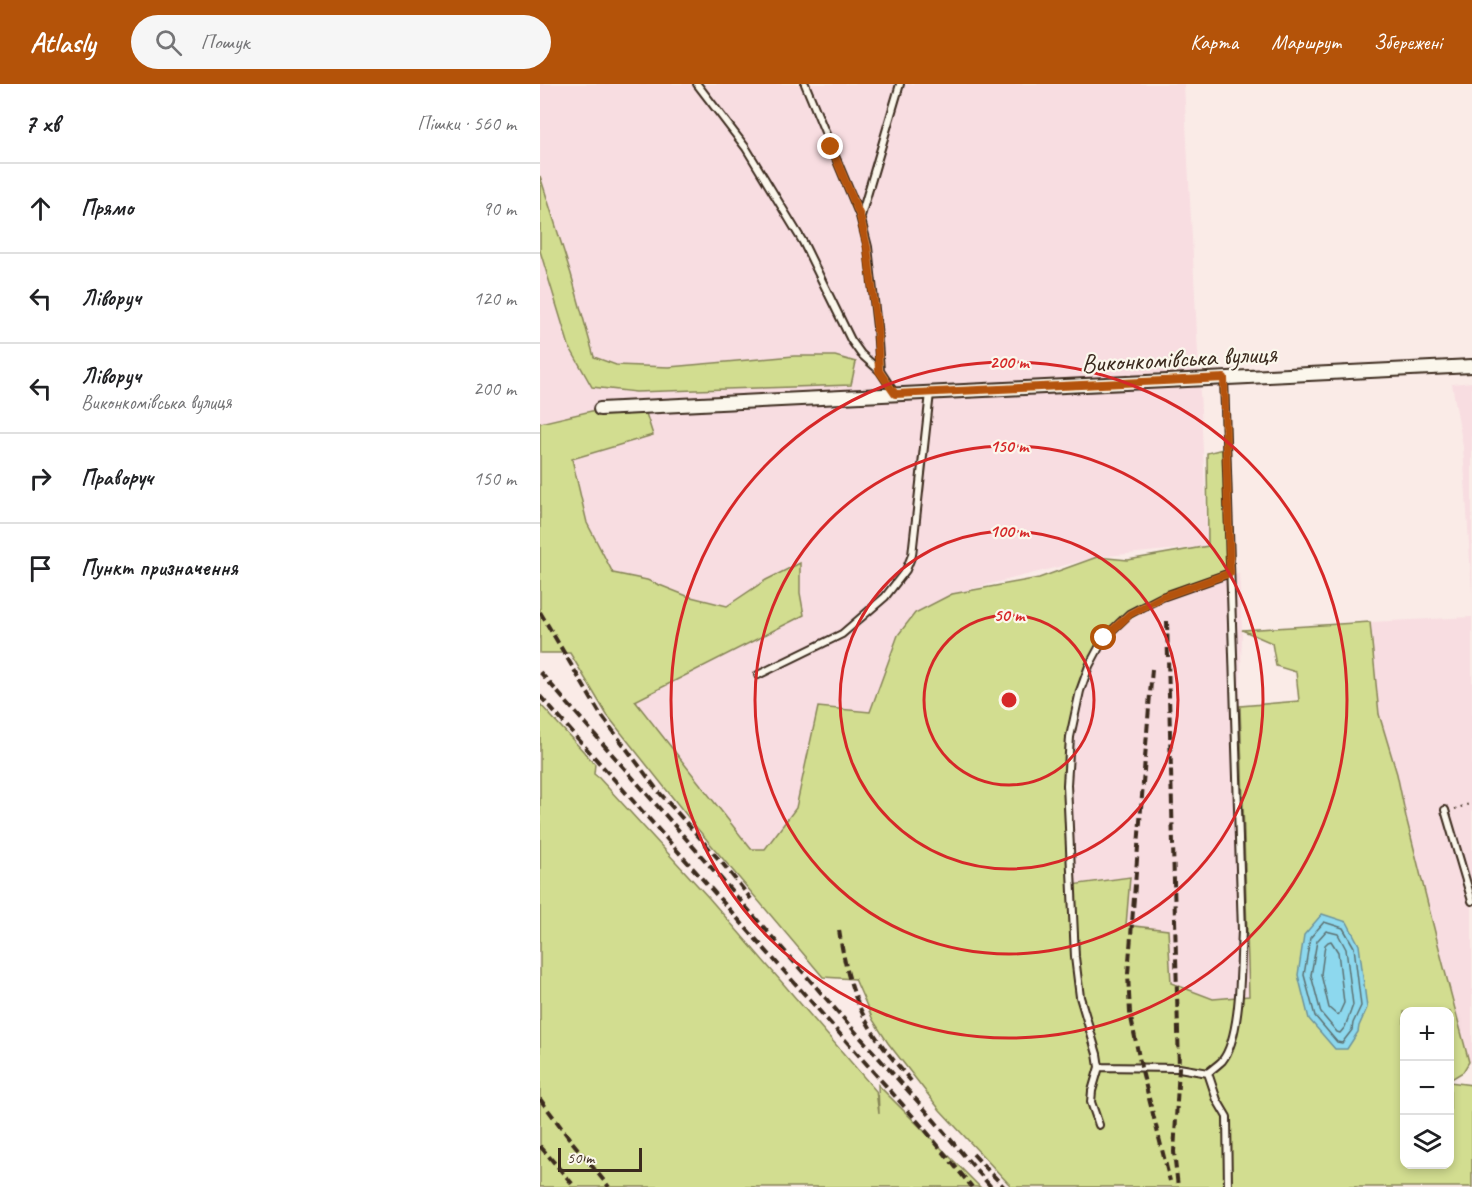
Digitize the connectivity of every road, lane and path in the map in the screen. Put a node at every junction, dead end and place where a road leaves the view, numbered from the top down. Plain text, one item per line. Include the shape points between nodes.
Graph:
1 (697, 84) edge
2 (805, 84) edge
3 (900, 84) edge
4 (860, 216) junction
5 (1472, 366) edge
6 (879, 371) junction
7 (1224, 378) junction
8 (930, 393) junction
9 (895, 394) junction
10 (600, 409) dead end
11 (1230, 573) junction
12 (758, 675) dead end
13 (1472, 803) edge
14 (1446, 810) joint
15 (1472, 901) edge
16 (1099, 1067) junction
17 (1208, 1073) junction
18 (1099, 1125) dead end
19 (1228, 1187) edge

1 - 6 lane via 746,148 803,242 851,340
2 - 4 lane
3 - 4 lane
4 - 6 lane via 877,327
5 - 7 street, Виконкомівська вулиця
6 - 9 lane
7 - 8 street, Виконкомівська вулиця
7 - 11 lane
8 - 9 street, Виконкомівська вулиця
8 - 12 lane via 912,555 906,570 885,597 842,634
9 - 10 street, Виконкомівська вулиця
11 - 16 lane via 1162,597 1130,614 1104,638 1080,690 1070,737 1067,785 1075,957 1080,997
11 - 17 lane via 1242,931 1238,1016 1223,1060
13 - 14 path
14 - 15 lane
16 - 17 lane via 1179,1068
16 - 18 lane via 1091,1102
17 - 19 lane via 1227,1117

